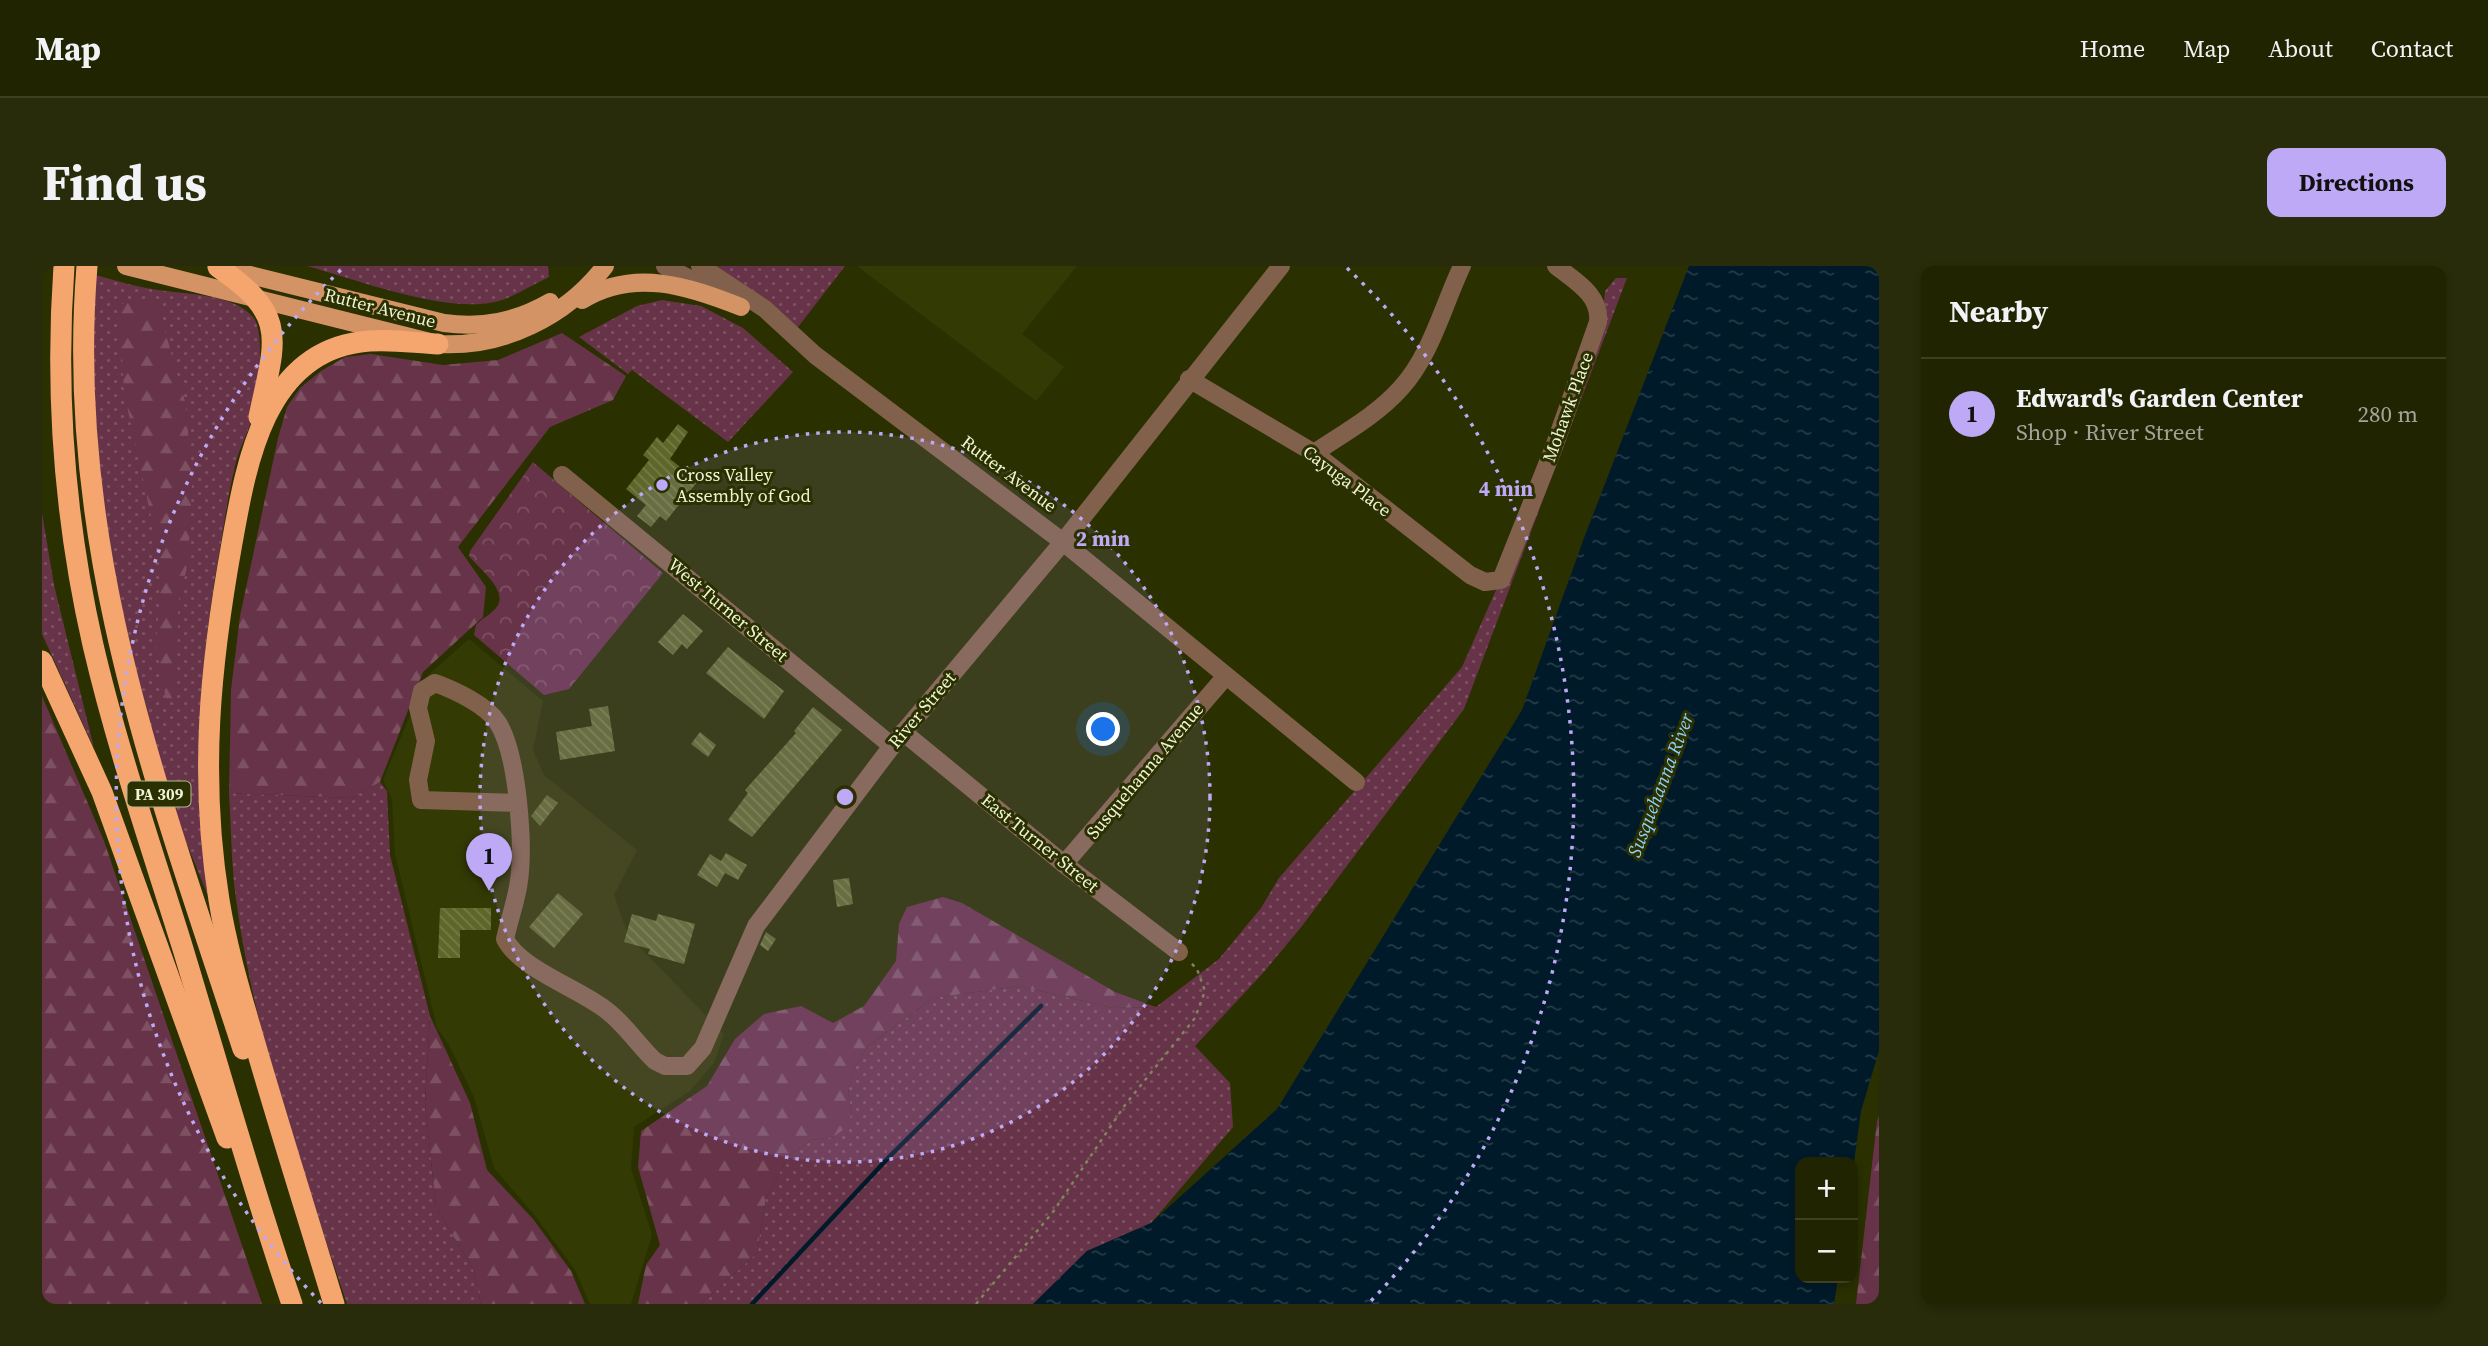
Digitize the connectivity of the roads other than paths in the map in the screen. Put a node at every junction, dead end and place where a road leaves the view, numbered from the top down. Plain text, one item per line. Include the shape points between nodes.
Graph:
1 (64, 266) edge
2 (87, 266) edge
3 (126, 266) edge
4 (592, 266) edge
5 (605, 266) edge
6 (665, 266) edge
7 (700, 266) edge
8 (1281, 266) edge
9 (1462, 266) edge
10 (1556, 266) edge
11 (215, 267) edge
12 (256, 298) junction
13 (741, 307) junction
14 (541, 320) junction
15 (794, 338) junction
16 (438, 344) junction
17 (1189, 379) junction
18 (255, 440) junction
19 (1314, 453) junction
20 (562, 475) dead end
21 (1063, 542) junction
22 (1501, 580) joint
23 (42, 661) edge
24 (1226, 676) junction
25 (897, 739) junction
26 (1356, 782) dead end
27 (517, 803) junction
28 (1064, 864) junction
29 (1178, 952) road end
30 (284, 1281) junction
31 (292, 1304) edge
32 (326, 1304) edge
33 (334, 1304) edge

1 - 30 highway, PA 309 via 63,428 71,518 93,645
2 - 32 highway, PA 309 via 82,327 87,447 103,577 124,673
3 - 12 main road, Rutter Avenue
4 - 11 main road, Rutter Avenue via 570,288 536,310 482,326 444,323
5 - 14 main road, Rutter Avenue via 569,301
6 - 13 street, Rutter Avenue
7 - 15 street, Rutter Avenue via 765,309
8 - 17 street, River Street
9 - 19 street via 1426,349 1402,387
10 - 22 street, Mohawk Place via 1585,289 1599,310 1554,447
11 - 12 highway
12 - 16 main road, Rutter Avenue
12 - 18 highway via 271,321 271,350
13 - 14 main road via 689,287 641,282 599,290
13 - 15 street, Rutter Avenue
14 - 16 main road, Rutter Avenue via 480,344
15 - 21 street, Rutter Avenue
16 - 18 highway via 360,342 324,352 287,382
17 - 19 street, Cayuga Place
17 - 21 street, River Street
18 - 33 highway via 213,656 208,719 212,827 231,959
19 - 22 street, Cayuga Place via 1470,575 1485,582
20 - 25 street, West Turner Street
21 - 24 street, Rutter Avenue
21 - 25 street, River Street
23 - 30 highway via 102,792 244,1186
24 - 26 street, Rutter Avenue
24 - 28 street, Susquehanna Avenue
25 - 27 street, River Street via 756,926 703,1048 687,1066 655,1061 607,1010 527,962 505,939 519,884
25 - 28 street, East Turner Street
27 - 27 street via 515,769 498,722 451,688 435,683 422,691 418,708 426,741 418,780 421,800
28 - 29 street, East Turner Street
30 - 31 highway, PA 309

